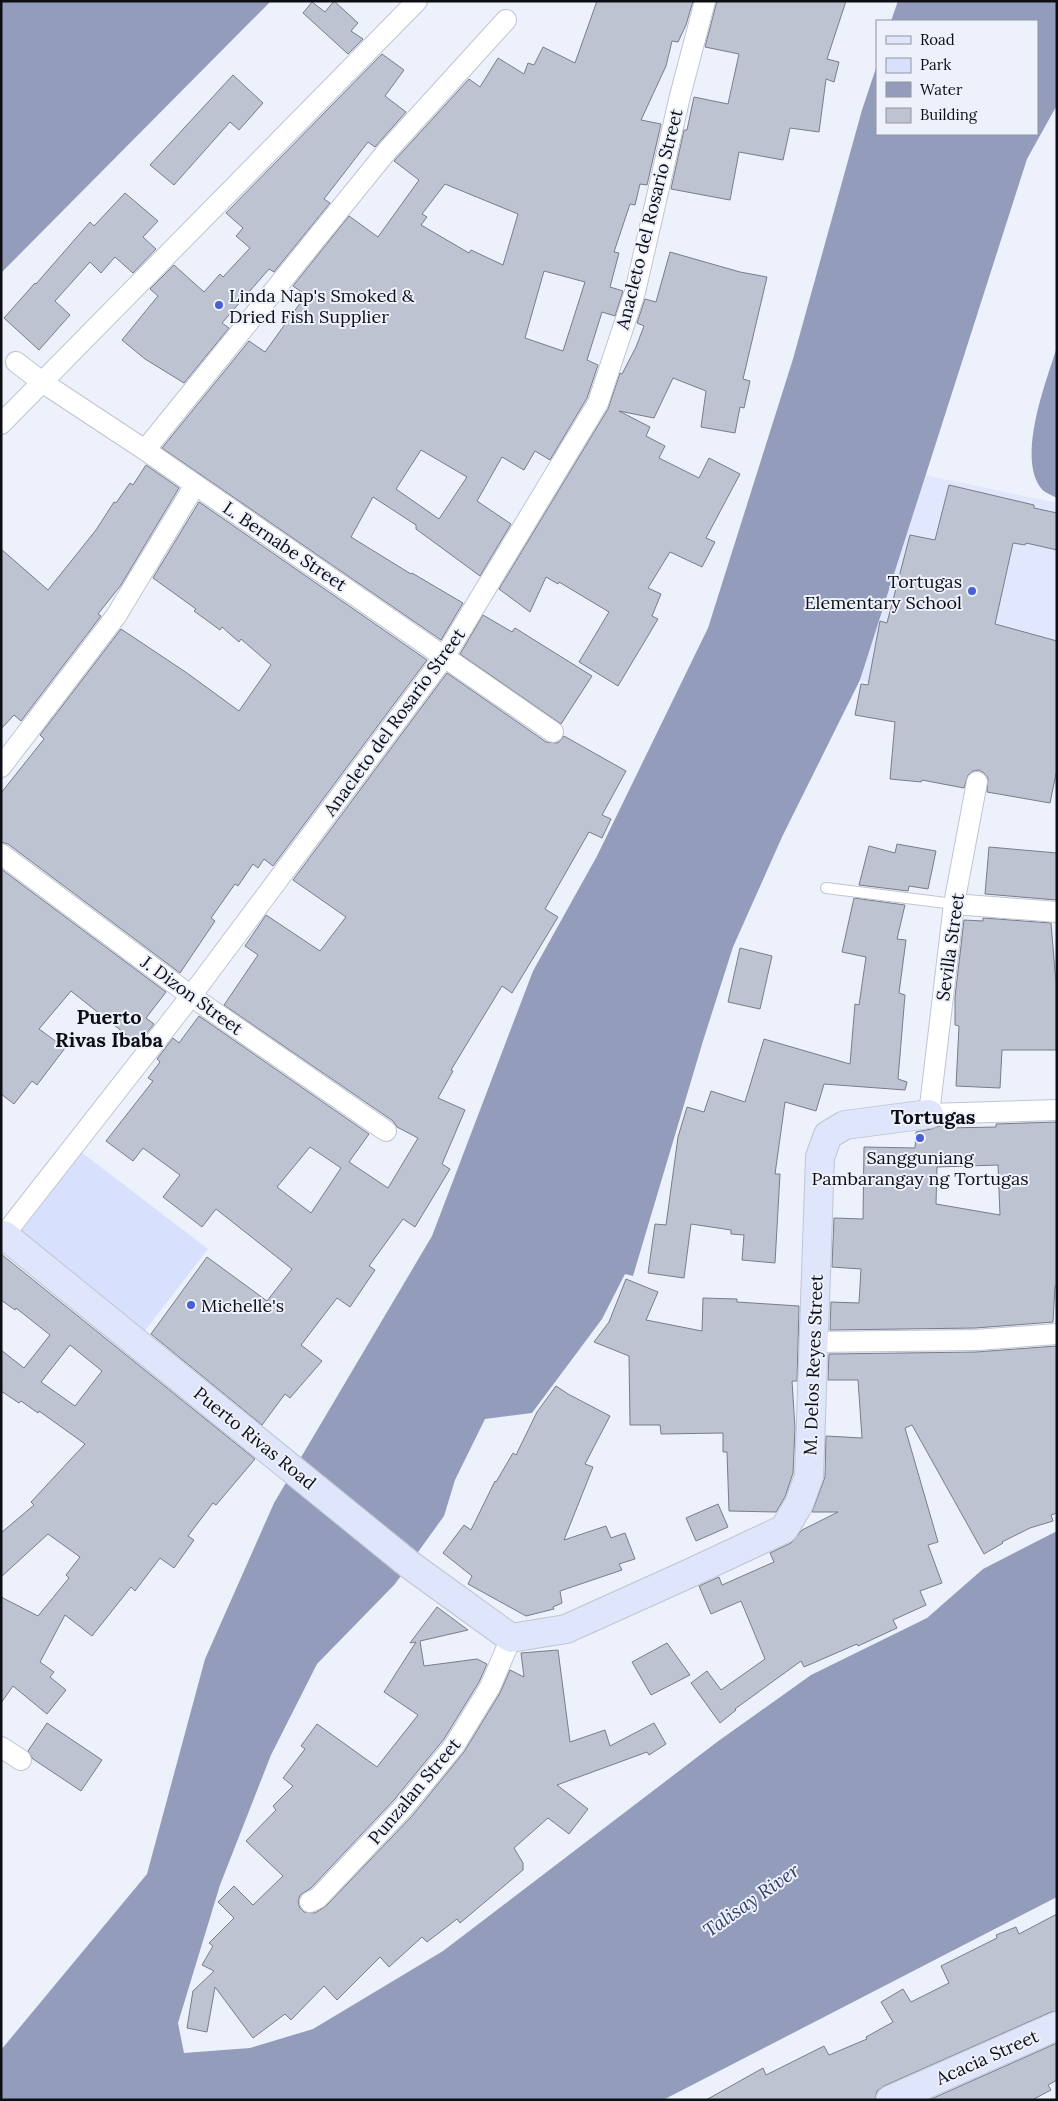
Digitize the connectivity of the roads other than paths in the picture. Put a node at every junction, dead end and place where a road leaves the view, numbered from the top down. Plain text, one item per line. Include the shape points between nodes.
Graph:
1 (416, 1) edge
2 (705, 1) edge
3 (506, 20) dead end
4 (16, 362) dead end
5 (42, 382) junction
6 (1, 424) edge
7 (145, 450) junction
8 (195, 485) junction
9 (445, 656) junction
10 (553, 732) dead end
11 (1, 766) edge
12 (977, 782) dead end
13 (1, 854) edge
14 (826, 888) dead end
15 (954, 904) junction
16 (1057, 912) edge
17 (191, 996) junction
18 (1057, 1110) edge
19 (929, 1114) junction
20 (386, 1131) dead end
21 (2, 1236) edge
22 (1057, 1334) edge
23 (814, 1342) junction
24 (511, 1638) junction
25 (1, 1747) edge
26 (21, 1760) dead end
27 (310, 1902) dead end
28 (1057, 2026) edge
29 (890, 2100) edge

1 - 5 street
2 - 9 street, Anacleto del Rosario Street via 635,292 598,403
3 - 7 street via 387,151
4 - 5 street, L. Bernabe Street
5 - 6 street
5 - 7 street, L. Bernabe Street
7 - 8 street, L. Bernabe Street
8 - 9 street, L. Bernabe Street
8 - 11 street via 116,616
9 - 10 street, L. Bernabe Street
9 - 17 street, Anacleto del Rosario Street
12 - 15 street, Sevilla Street
13 - 17 street, J. Dizon Street
14 - 15 lane
15 - 16 street
15 - 19 street, Sevilla Street
17 - 20 street, J. Dizon Street
17 - 21 street, Anacleto del Rosario Street
18 - 19 street, M. Delos Reyes Street
19 - 23 street, M. Delos Reyes Street via 845,1124 828,1135 820,1157
21 - 24 street, Puerto Rivas Road via 410,1565
22 - 23 street via 976,1340
23 - 24 street, M. Delos Reyes Street via 809,1476 799,1504 784,1529 566,1629
24 - 27 street, Punzalan Street via 490,1687 454,1746 403,1808 318,1898
25 - 26 street
28 - 29 street, Acacia Street

